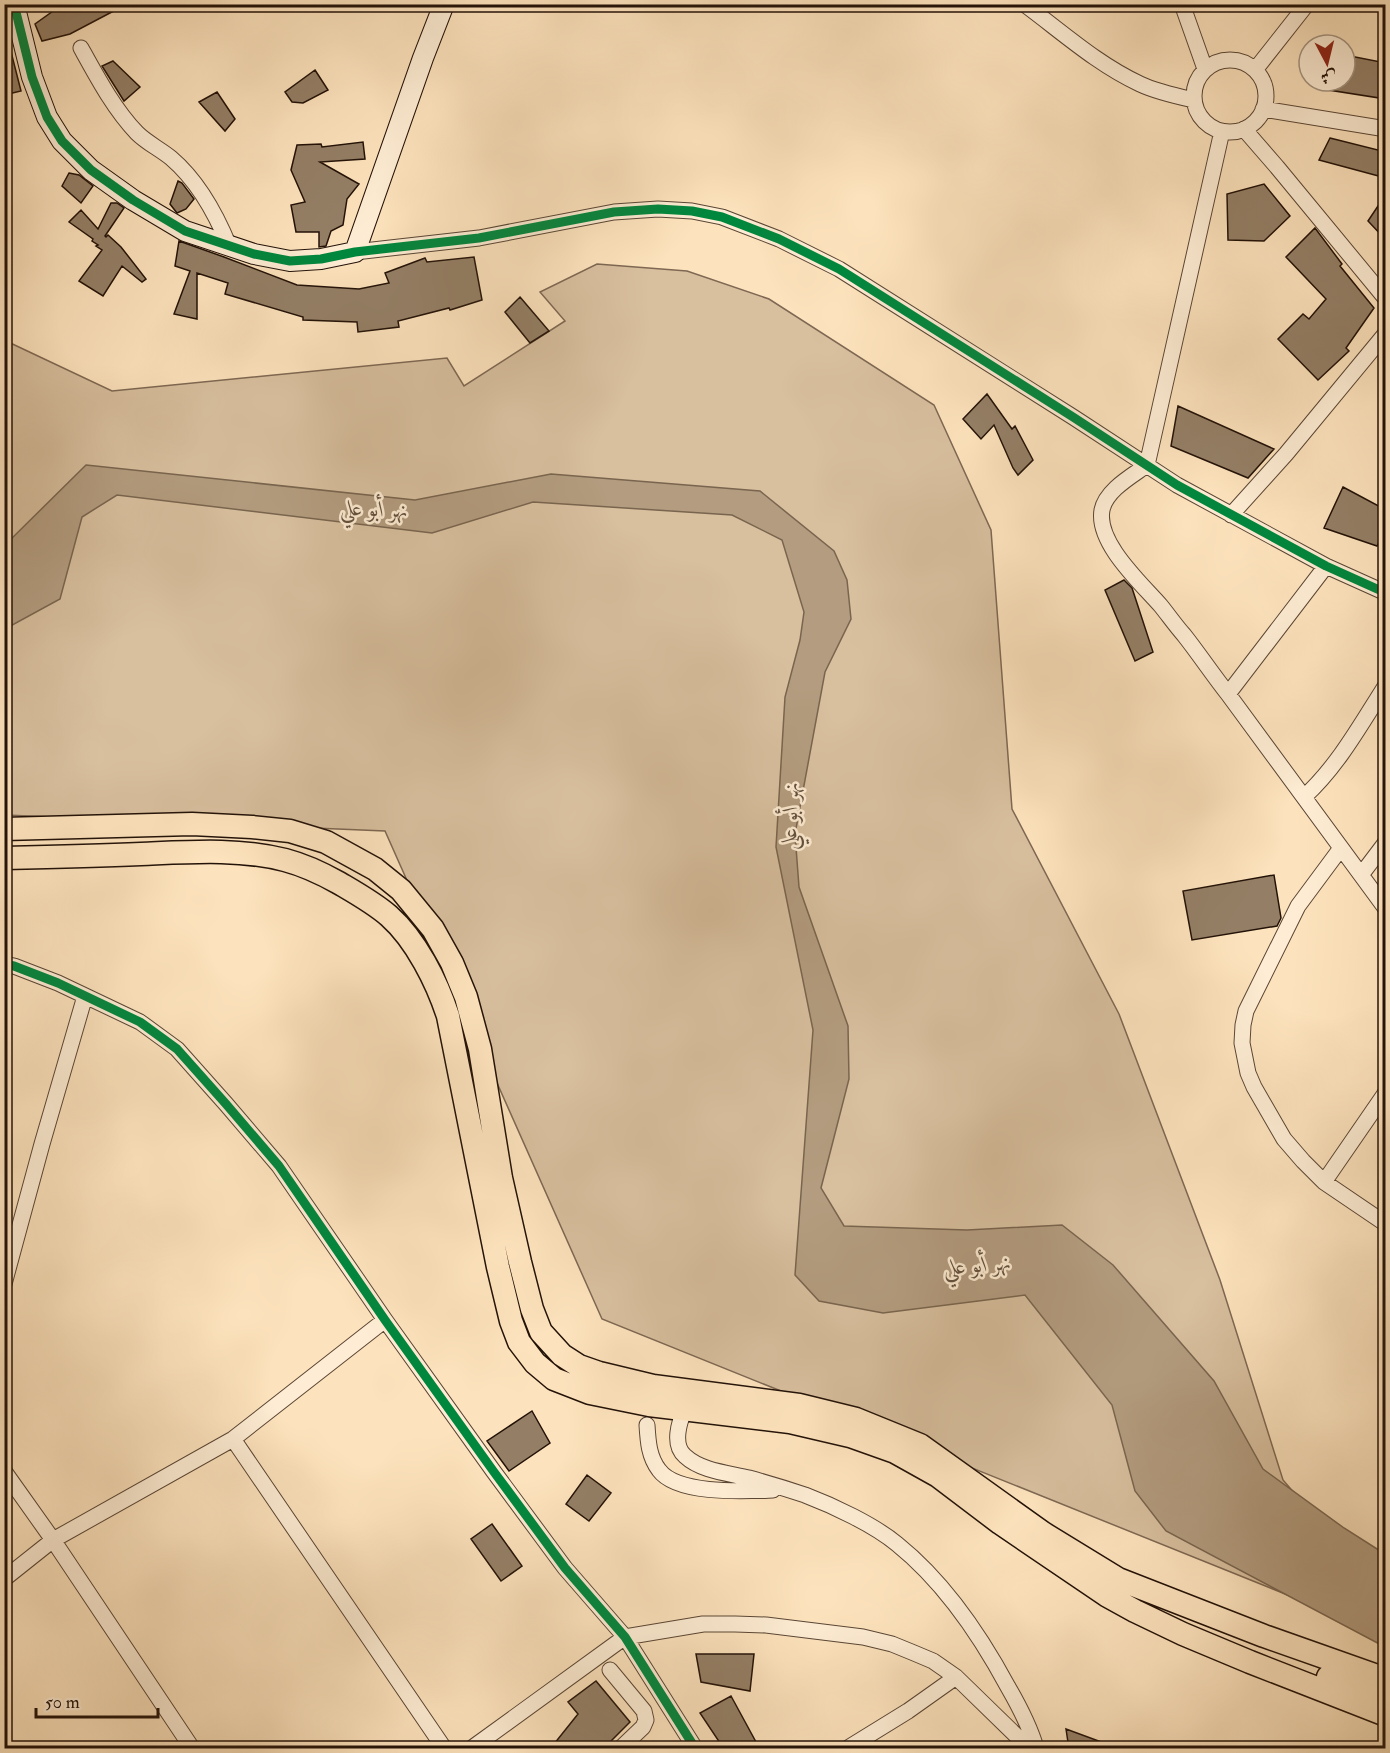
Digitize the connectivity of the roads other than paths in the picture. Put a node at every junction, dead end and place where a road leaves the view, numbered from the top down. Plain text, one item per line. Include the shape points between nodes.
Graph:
1 (14, 4) edge
2 (444, 4) edge
3 (1024, 4) edge
4 (1182, 4) edge
5 (1307, 4) edge
6 (81, 48) dead end
7 (1205, 69) junction
8 (1256, 70) junction
9 (1194, 100) junction
10 (1263, 109) junction
11 (1244, 129) junction
12 (1386, 129) edge
13 (1222, 131) junction
14 (230, 246) junction
15 (355, 252) junction
16 (1386, 299) edge
17 (1386, 333) edge
18 (1147, 465) junction
19 (1231, 515) junction
20 (1326, 566) junction
21 (1386, 593) edge
22 (1386, 685) edge
23 (1228, 694) junction
24 (1304, 797) junction
25 (167, 824) junction
26 (4, 829) edge
27 (1386, 842) edge
28 (1341, 848) junction
29 (168, 852) junction
30 (4, 858) edge
31 (1360, 875) junction
32 (1386, 909) edge
33 (4, 964) edge
34 (85, 996) junction
35 (1386, 1092) edge
36 (1324, 1182) junction
37 (1386, 1224) edge
38 (4, 1284) edge
39 (385, 1320) junction
40 (685, 1409) junction
41 (647, 1425) dead end
42 (233, 1438) junction
43 (4, 1471) edge
44 (785, 1489) junction
45 (53, 1540) junction
46 (4, 1579) edge
47 (1183, 1634) junction
48 (625, 1637) junction
49 (610, 1670) dead end
50 (956, 1677) junction
51 (1386, 1679) edge
52 (1386, 1694) edge
53 (1386, 1715) edge
54 (192, 1749) edge
55 (444, 1749) edge
56 (472, 1749) edge
57 (621, 1749) edge
58 (695, 1749) edge
59 (848, 1749) edge
60 (1029, 1749) edge
61 (1036, 1749) edge

1 - 14 street via 32,77 47,117 62,141 91,170 133,200 185,231
2 - 15 street
3 - 9 street via 1121,74 1142,85
4 - 7 street
5 - 8 street
6 - 14 street via 104,89 138,134 171,158 194,182 218,218
7 - 8 street via 1214,63 1236,60
7 - 9 street via 1196,83
8 - 10 street via 1265,88
9 - 13 street via 1203,120
10 - 11 street
10 - 12 street
11 - 13 street
11 - 16 street
13 - 18 street
14 - 15 street via 290,261
15 - 18 street via 479,238 614,212 658,209 722,217 839,269
17 - 19 street
18 - 19 street
18 - 23 street via 1122,483 1106,502 1102,510 1105,532 1125,565
19 - 20 street
20 - 21 street
20 - 23 street
22 - 24 street via 1331,768
23 - 24 street
24 - 28 street
25 - 26 main road
25 - 29 main road
25 - 51 main road via 290,831 326,842 375,869 401,890 433,929 466,997 480,1049 501,1178 532,1309 541,1332 562,1356 579,1366 652,1391 799,1405 856,1419 920,1445 1043,1533 1118,1579
27 - 31 street
28 - 31 street
28 - 36 street via 1298,906 1253,995 1243,1025 1242,1043 1254,1087 1284,1139
29 - 30 main road
29 - 40 main road via 209,851 286,860 326,876 389,916 431,975 448,1017 498,1267 519,1342 554,1379 590,1393
31 - 32 street
33 - 34 street
34 - 38 street
34 - 39 street via 140,1022 177,1050 279,1166
35 - 36 street
36 - 37 street
39 - 42 street
39 - 48 street via 565,1568
40 - 44 street via 678,1442 686,1457 696,1464
40 - 47 main road via 790,1422 850,1436 895,1452 938,1476 1106,1595
41 - 44 street via 654,1461 662,1474 674,1482 720,1490
42 - 45 street
42 - 55 street
43 - 45 street
44 - 61 street via 856,1519 897,1544 918,1563 951,1599 984,1645 1018,1704
45 - 46 street
45 - 54 street
47 - 52 main road via 1232,1644 1371,1693
47 - 53 main road
48 - 50 street via 703,1624 799,1629 892,1644 933,1661
48 - 56 street
48 - 58 street
49 - 57 street via 644,1711 646,1720
50 - 59 street
50 - 60 street

